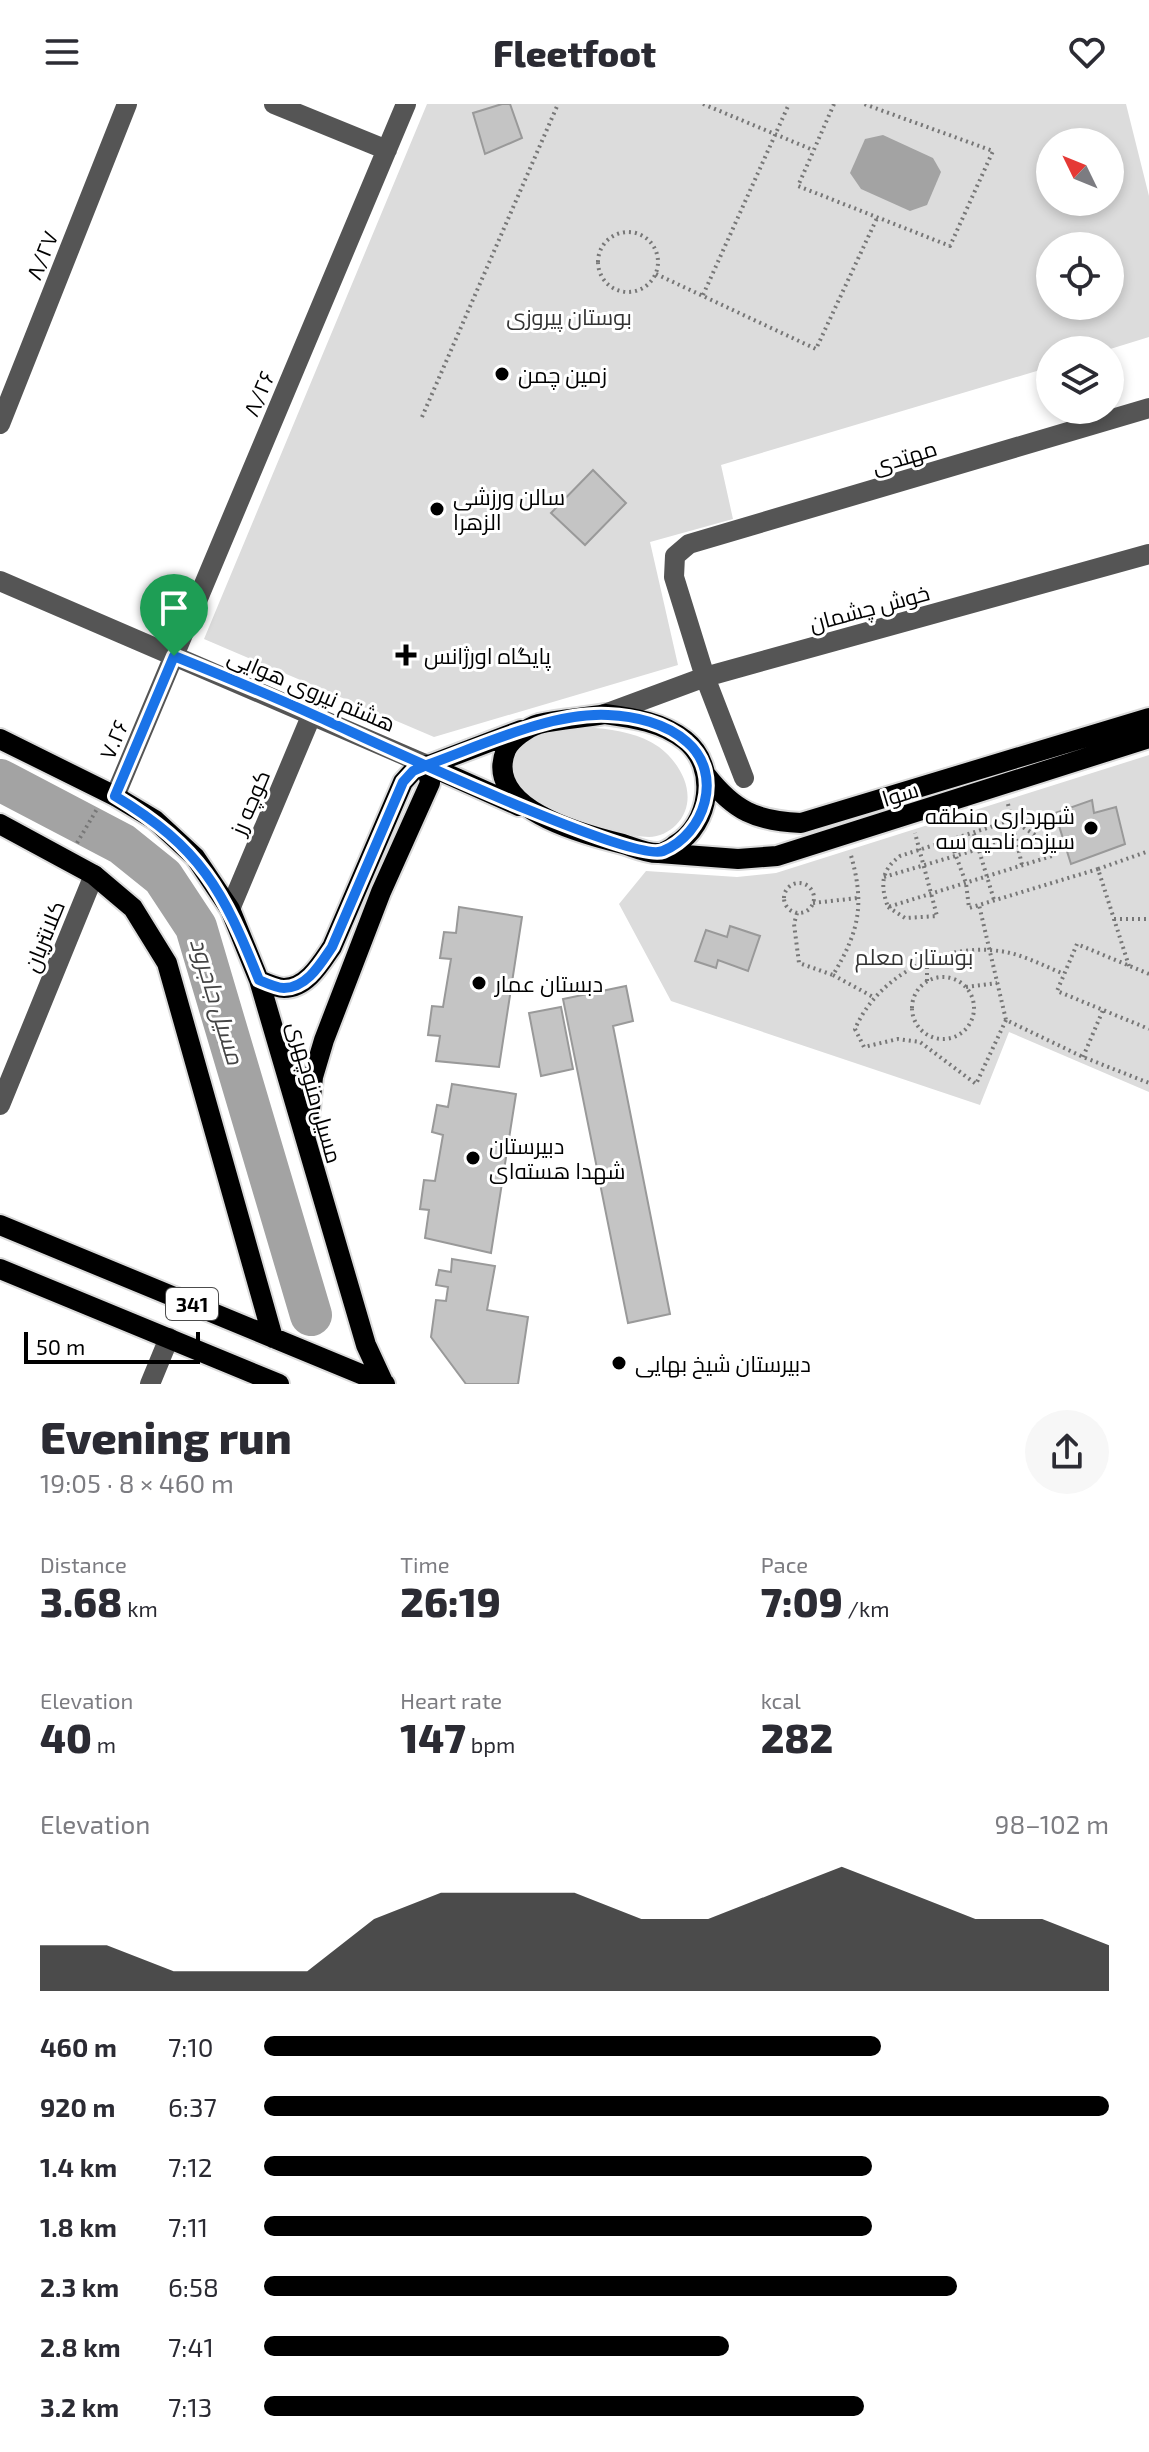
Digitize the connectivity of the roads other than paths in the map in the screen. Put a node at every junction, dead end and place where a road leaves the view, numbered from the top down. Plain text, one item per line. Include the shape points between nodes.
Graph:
1 (127, 104) edge
2 (274, 104) edge
3 (406, 104) edge
4 (387, 150) junction
5 (1149, 408) edge
6 (0, 424) edge
7 (1149, 554) edge
8 (0, 581) edge
9 (174, 656) junction
10 (705, 677) junction
11 (312, 714) junction
12 (605, 714) junction
13 (1149, 718) edge
14 (536, 725) junction
15 (1149, 738) edge
16 (0, 739) edge
17 (427, 765) junction
18 (706, 775) junction
19 (744, 778) dead end
20 (115, 796) junction
21 (533, 812) junction
22 (0, 824) edge
23 (659, 853) junction
24 (94, 875) junction
25 (230, 909) junction
26 (259, 980) junction
27 (0, 1105) edge
28 (307, 1144) junction
29 (0, 1225) edge
30 (0, 1269) edge
31 (169, 1338) junction
32 (273, 1338) junction
33 (260, 1380) edge
34 (150, 1384) edge
35 (279, 1384) edge
36 (384, 1384) edge

1 - 6 street, ۸/۲۷
2 - 4 street
3 - 4 street, ۸/۲۶
4 - 9 street, ۸/۲۶
5 - 10 street, مهتدی via 689,544 675,556 674,577
7 - 10 street, خوش چشمان
8 - 9 street, هشتم نیروی هوایی
9 - 11 street, هشتم نیروی هوایی
9 - 20 street, ۷.۲۶
10 - 12 street, خوش چشمان
10 - 19 street
11 - 17 street, هشتم نیروی هوایی
11 - 25 street, کوچه رز
12 - 14 main road
12 - 18 main road via 648,720 686,741
13 - 18 main road, سوا via 801,823 773,822 747,813 723,797
14 - 17 main road
14 - 21 main road via 509,744 501,772 512,793
15 - 23 main road, سوا via 777,856
16 - 20 main road, مسیل منوچهری
17 - 21 main road
17 - 26 main road via 403,782 332,947 315,972 285,988
17 - 28 main road via 430,783 324,1040 313,1077
18 - 23 main road via 707,795 692,831
20 - 25 main road, مسیل منوچهری via 155,820 195,857
21 - 23 main road
22 - 24 main road
24 - 27 street, کلانتریان
24 - 32 main road via 133,908 167,963
25 - 26 main road, مسیل منوچهری
26 - 28 main road, مسیل منوچهری
28 - 36 main road, مسیل منوچهری via 366,1345
29 - 32 main road, 341
30 - 31 main road, 341
31 - 33 main road, 341
31 - 34 street
32 - 36 main road, 341
33 - 35 main road, 341

